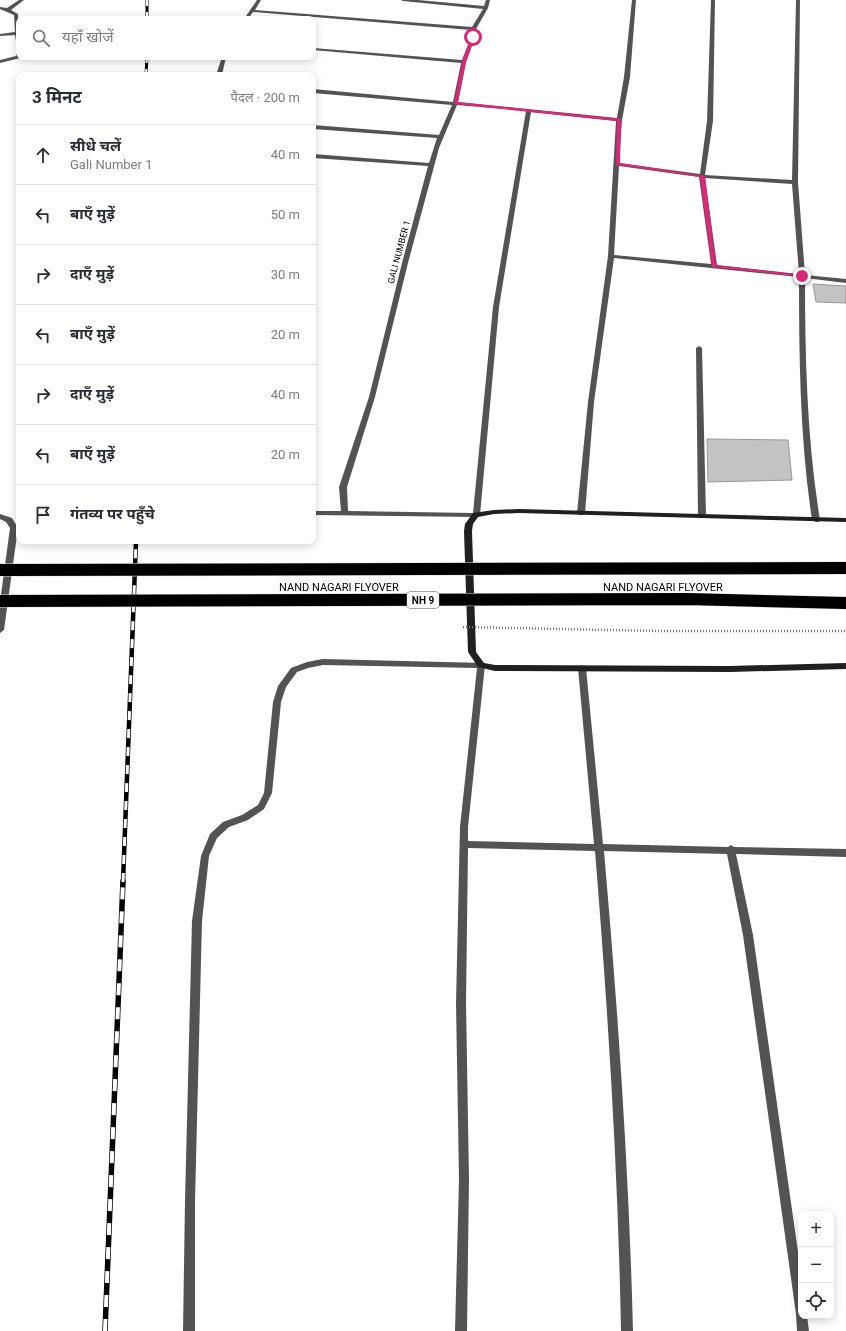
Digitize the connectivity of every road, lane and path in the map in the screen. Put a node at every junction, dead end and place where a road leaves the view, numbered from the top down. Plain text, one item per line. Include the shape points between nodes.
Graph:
1 (22, 0) edge
2 (258, 0) edge
3 (403, 0) edge
4 (488, 0) edge
5 (634, 0) edge
6 (713, 0) edge
7 (798, 0) edge
8 (0, 8) edge
9 (486, 8) junction
10 (8, 10) junction
11 (252, 11) junction
12 (16, 16) edge
13 (248, 16) edge
14 (314, 16) edge
15 (316, 16) edge
16 (474, 29) junction
17 (16, 33) edge
18 (0, 35) edge
19 (316, 49) edge
20 (16, 58) edge
21 (223, 60) edge
22 (0, 62) edge
23 (464, 62) junction
24 (220, 72) edge
25 (316, 91) edge
26 (455, 104) junction
27 (529, 110) junction
28 (619, 120) junction
29 (316, 127) edge
30 (441, 137) junction
31 (316, 156) edge
32 (618, 164) junction
33 (432, 165) junction
34 (702, 176) junction
35 (794, 182) junction
36 (611, 256) junction
37 (714, 266) junction
38 (802, 276) junction
39 (846, 281) edge
40 (699, 348) dead end
41 (316, 513) edge
42 (345, 513) junction
43 (581, 513) junction
44 (476, 515) junction
45 (702, 515) junction
46 (0, 516) edge
47 (816, 520) junction
48 (846, 520) edge
49 (846, 568) edge
50 (0, 570) edge
51 (0, 601) edge
52 (846, 603) edge
53 (459, 627) dead end
54 (0, 630) edge
55 (846, 631) edge
56 (481, 665) junction
57 (846, 666) edge
58 (582, 668) junction
59 (464, 844) junction
60 (599, 848) junction
61 (731, 849) junction
62 (846, 853) edge
63 (798, 1291) edge
64 (802, 1319) edge
65 (189, 1331) edge
66 (461, 1331) edge
67 (627, 1331) edge
68 (803, 1331) edge

1 - 10 street
2 - 11 street
3 - 9 street
4 - 9 street, GALI NUMBER 1
5 - 28 street via 627,77
6 - 34 street via 710,121
7 - 35 street
8 - 10 street
9 - 16 street, GALI NUMBER 1
10 - 12 street
11 - 13 street
11 - 14 street
15 - 16 street
16 - 23 street, GALI NUMBER 1
17 - 18 street
19 - 23 street
20 - 22 street
21 - 24 street
23 - 26 street, GALI NUMBER 1
25 - 26 street
26 - 27 street
26 - 30 street, GALI NUMBER 1
27 - 28 street
27 - 44 street via 496,307
28 - 32 street
29 - 30 street
30 - 33 street, GALI NUMBER 1
31 - 33 street
32 - 34 street
32 - 36 street
33 - 42 street, GALI NUMBER 1 via 372,397 344,487
34 - 35 street
34 - 37 street
35 - 38 street
36 - 37 street
36 - 43 street via 591,402
37 - 38 street
38 - 39 street
38 - 47 street via 802,355 811,488
40 - 45 street
41 - 42 street
42 - 44 street
43 - 44 street via 519,511
43 - 45 street
44 - 56 street via 469,524 468,531 472,652
45 - 47 street
46 - 54 street via 9,520 14,528
47 - 48 street
49 - 50 highway, NAND NAGARI FLYOVER, bridge
51 - 52 highway, NAND NAGARI FLYOVER / NH 9, bridge via 687,599
53 - 55 path, bridge
56 - 58 street via 495,668
56 - 59 street
56 - 65 street via 323,662 294,670 282,686 277,702 268,793 261,807 245,818 226,824 213,836 205,856 197,921
57 - 58 street via 730,669
58 - 60 street
59 - 60 street
59 - 66 street via 461,1003 464,1179
60 - 61 street
60 - 67 street via 616,1068 626,1253
61 - 62 street
61 - 63 street via 748,935
64 - 68 street

